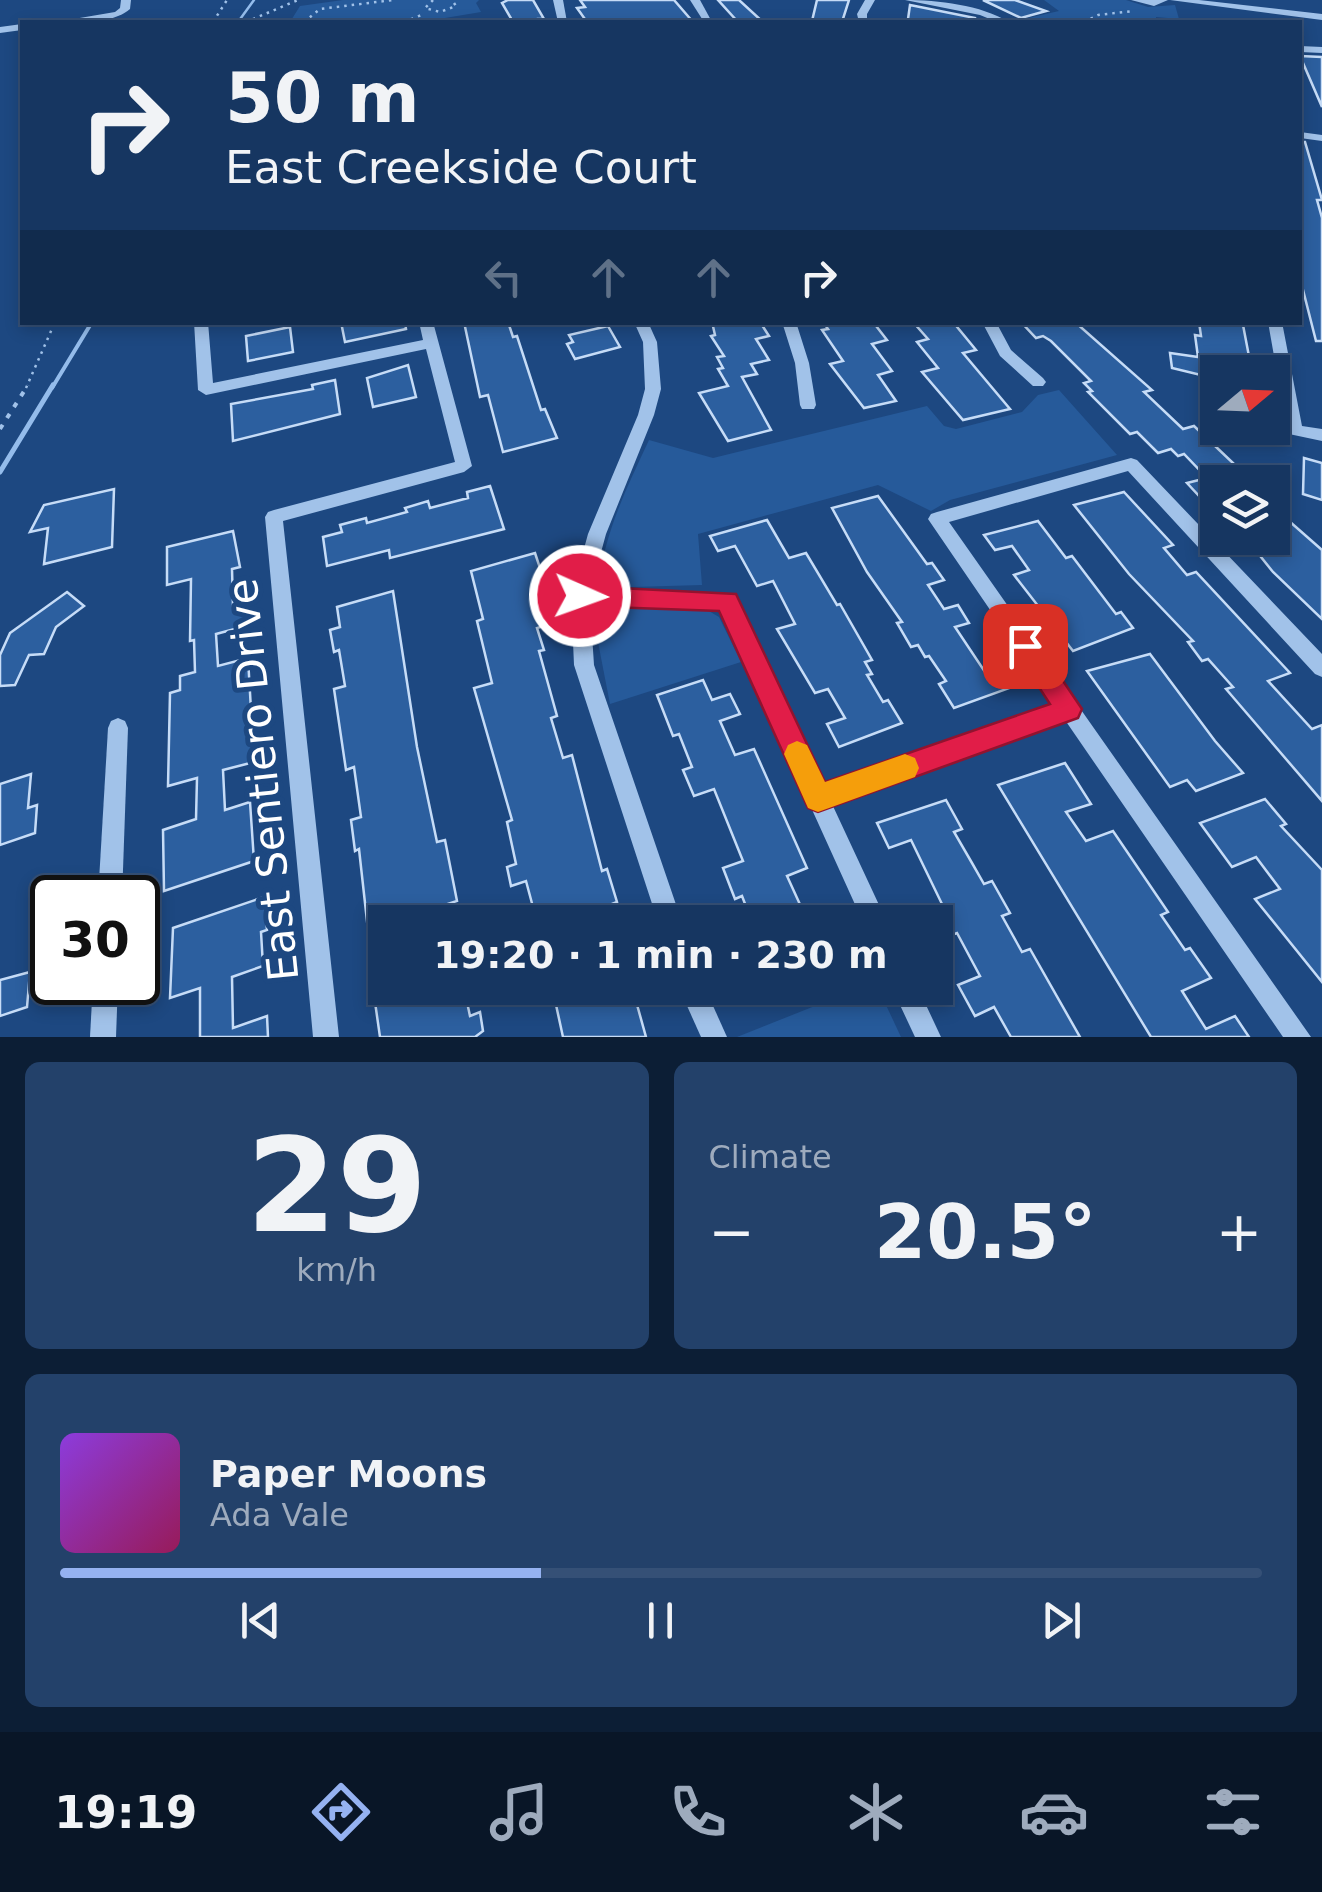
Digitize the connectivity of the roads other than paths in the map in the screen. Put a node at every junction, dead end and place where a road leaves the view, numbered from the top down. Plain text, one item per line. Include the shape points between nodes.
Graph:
1 (126, 0) edge
2 (910, 0) edge
3 (1136, 0) edge
4 (1163, 0) edge
5 (1175, 0) edge
6 (1322, 17) edge
7 (74, 20) edge
8 (998, 20) edge
9 (202, 325) edge
10 (427, 325) edge
11 (642, 325) edge
12 (790, 325) edge
13 (990, 325) edge
14 (1275, 325) edge
15 (432, 343) junction
16 (1038, 382) dead end
17 (808, 404) dead end
18 (1322, 436) edge
19 (580, 596) junction
20 (1322, 668) edge
21 (1069, 709) junction
22 (118, 728) dead end
23 (818, 798) junction
24 (111, 875) edge
25 (664, 905) edge
26 (867, 905) edge
27 (105, 1005) edge
28 (700, 1005) edge
29 (913, 1005) edge
30 (103, 1037) edge
31 (326, 1037) edge
32 (714, 1037) edge
33 (928, 1037) edge
34 (1298, 1037) edge

1 - 7 street via 122,13
2 - 8 street
3 - 4 street
5 - 6 street
9 - 15 street via 206,390
10 - 15 street
11 - 19 street via 653,389
12 - 17 street
13 - 16 street via 1005,353
14 - 18 street via 1295,430
15 - 31 street, East Sentiero Drive via 464,466 274,517
19 - 23 street via 727,601
19 - 25 street via 584,665
20 - 21 street via 1130,464 937,519
21 - 23 street
21 - 34 street
22 - 24 street
23 - 26 street
27 - 30 street
28 - 32 street
29 - 33 street

